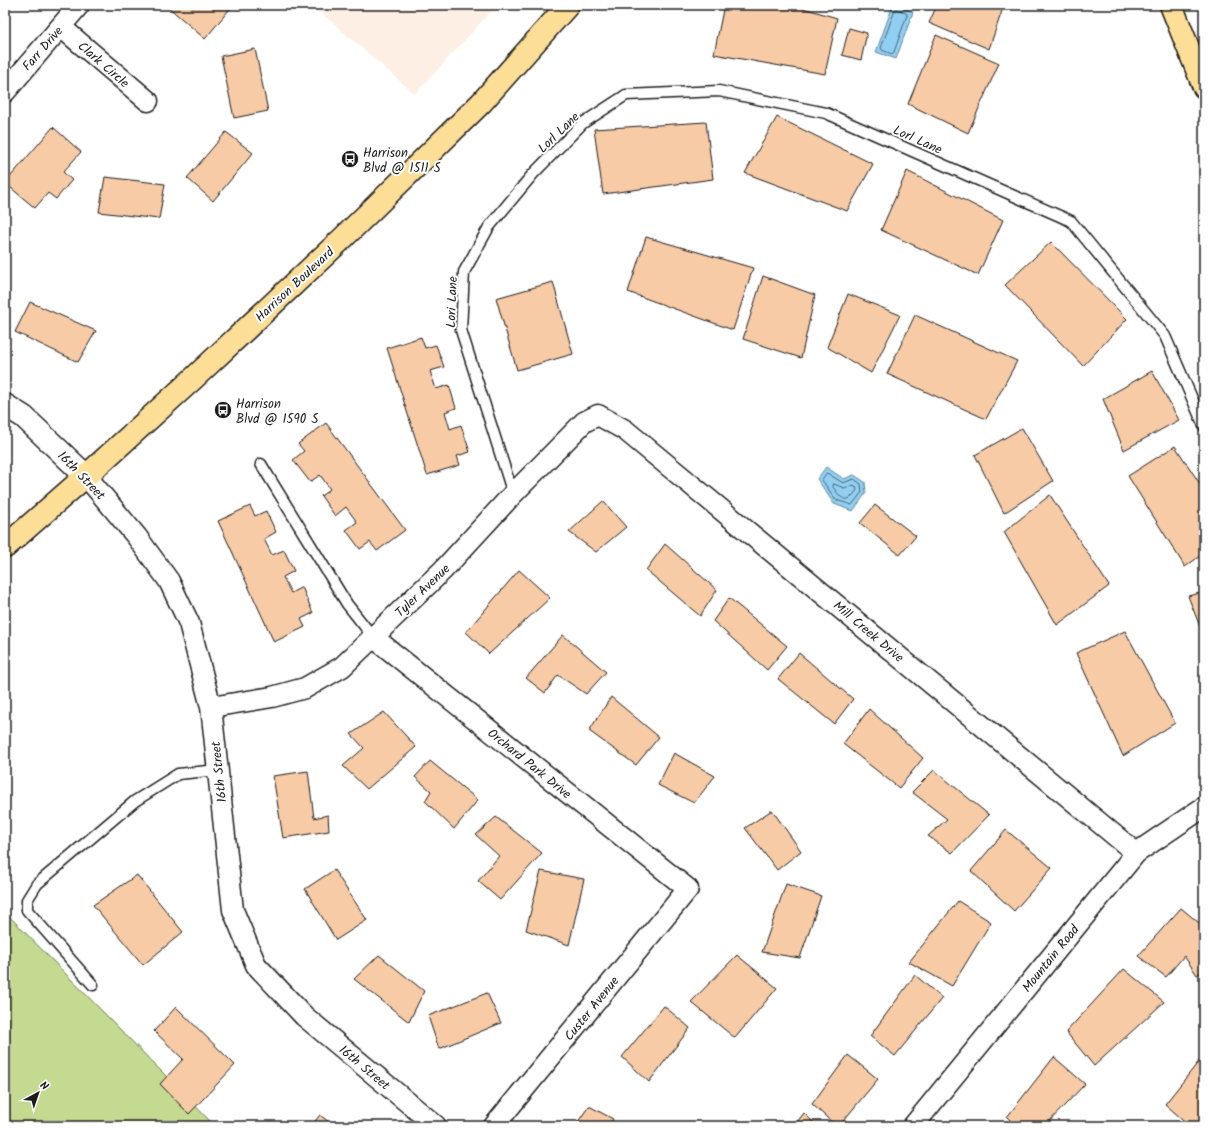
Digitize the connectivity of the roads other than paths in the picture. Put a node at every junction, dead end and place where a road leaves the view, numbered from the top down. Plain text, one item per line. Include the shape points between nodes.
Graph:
1 (79, 5) edge
2 (568, 5) edge
3 (1171, 5) edge
4 (61, 27) junction
5 (1204, 87) edge
6 (5, 92) edge
7 (148, 101) dead end
8 (534, 174) joint
9 (5, 404) edge
10 (598, 415) joint
11 (1204, 426) edge
12 (261, 464) dead end
13 (86, 476) junction
14 (513, 494) junction
15 (5, 547) edge
16 (373, 637) junction
17 (211, 707) junction
18 (218, 770) junction
19 (1204, 807) edge
20 (1136, 853) junction
21 (688, 889) joint
22 (93, 985) dead end
23 (436, 1126) edge
24 (494, 1126) edge
25 (913, 1126) edge

1 - 4 street, Farr Drive
2 - 13 main road, Harrison Boulevard via 481,102 343,238
3 - 5 main road
4 - 6 street, Farr Drive
4 - 7 street, Clark Circle
8 - 11 lane, Lorl Lane via 583,123 626,95 719,91 826,113 1071,221 1165,336
8 - 14 lane, Lori Lane via 489,227 464,272 460,330
9 - 13 street, 16th Street via 24,417
10 - 14 street, Tyler Avenue via 584,422
10 - 20 street, Mill Creek Drive via 625,430
12 - 16 lane via 347,604
13 - 15 main road, Harrison Boulevard
13 - 17 street, 16th Street via 137,537 168,581 189,623
14 - 16 street, Tyler Avenue via 442,570
16 - 17 street, Tyler Avenue via 342,667 305,688 272,697
16 - 21 street, Orchard Park Drive
17 - 18 street, 16th Street
18 - 22 lane via 178,774 135,801 37,884 27,900 27,910
18 - 23 street, 16th Street via 233,910 256,965 304,1016
19 - 20 street, Mountain Road
20 - 25 street, Mountain Road
21 - 24 street, Custer Avenue

